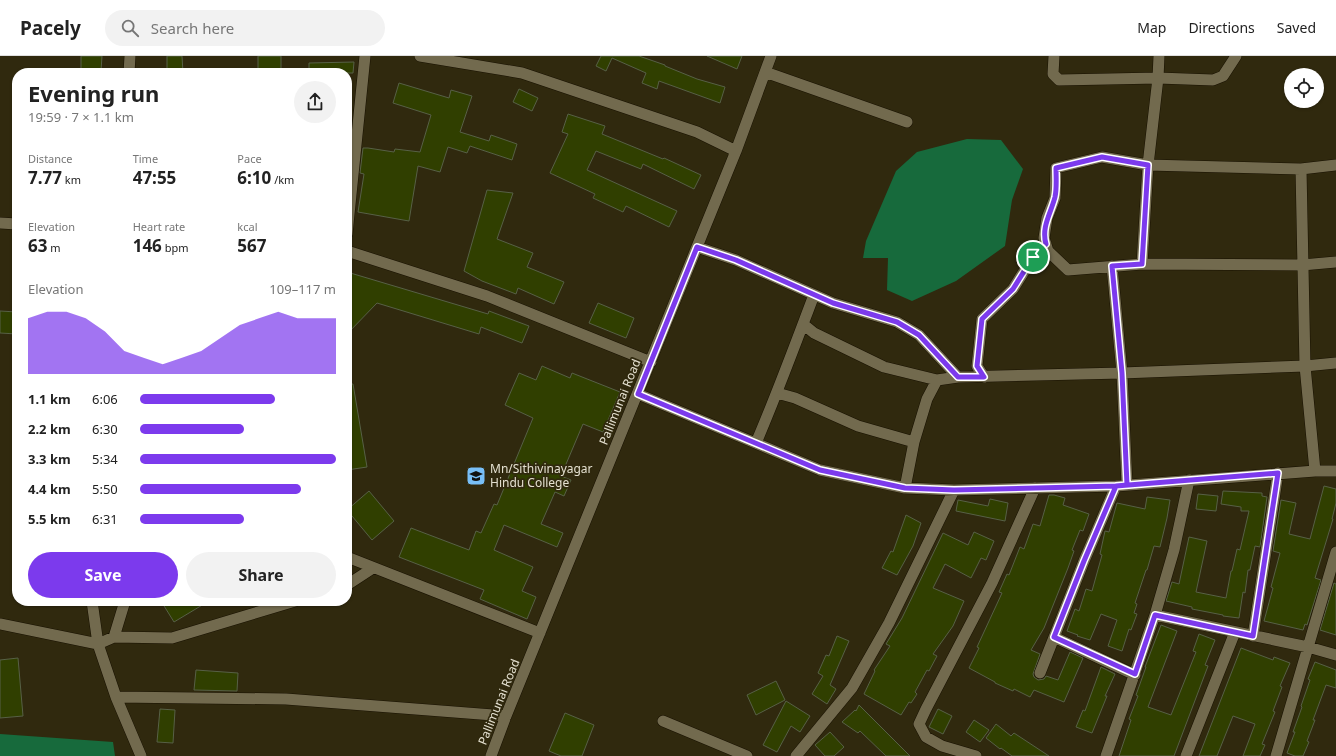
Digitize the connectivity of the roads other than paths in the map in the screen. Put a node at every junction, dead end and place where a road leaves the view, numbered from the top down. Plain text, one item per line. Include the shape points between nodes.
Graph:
1 (130, 56) edge
2 (365, 56) edge
3 (420, 56) edge
4 (770, 56) edge
5 (1054, 56) edge
6 (1159, 56) edge
7 (1236, 56) edge
8 (129, 68) edge
9 (765, 72) junction
10 (1158, 78) junction
11 (907, 122) dead end
12 (736, 151) junction
13 (1148, 165) junction
14 (1336, 165) edge
15 (1300, 169) junction
16 (352, 185) edge
17 (0, 223) edge
18 (12, 224) edge
19 (1045, 241) junction
20 (697, 247) junction
21 (352, 253) edge
22 (1336, 262) edge
23 (1142, 264) junction
24 (1302, 265) junction
25 (1112, 266) junction
26 (814, 295) junction
27 (803, 324) junction
28 (650, 362) junction
29 (1336, 363) edge
30 (1305, 366) junction
31 (1122, 373) junction
32 (958, 377) junction
33 (984, 377) junction
34 (937, 380) junction
35 (777, 393) junction
36 (638, 394) junction
37 (914, 442) junction
38 (756, 443) junction
39 (1315, 471) junction
40 (1336, 471) edge
41 (1278, 473) junction
42 (1189, 480) junction
43 (1121, 486) junction
44 (905, 488) junction
45 (1035, 488) junction
46 (954, 490) junction
47 (1336, 552) edge
48 (352, 559) edge
49 (373, 568) junction
50 (352, 582) edge
51 (93, 606) edge
52 (123, 606) edge
53 (278, 606) edge
54 (1155, 615) junction
55 (0, 624) edge
56 (1235, 632) junction
57 (540, 633) junction
58 (114, 636) junction
59 (1253, 636) junction
60 (1054, 637) junction
61 (98, 644) junction
62 (1308, 647) junction
63 (1336, 655) edge
64 (1040, 673) dead end
65 (1135, 674) junction
66 (116, 697) junction
67 (506, 716) junction
68 (663, 721) dead end
69 (141, 756) edge
70 (491, 756) edge
71 (747, 756) edge
72 (796, 756) edge
73 (976, 756) edge
74 (1106, 756) edge
75 (1186, 756) edge
76 (1276, 756) edge

1 - 8 street
2 - 16 street
3 - 12 street via 522,73 697,132
4 - 9 street, Pallimunai Road
5 - 10 street via 1053,74 1059,80
6 - 10 street
7 - 10 street via 1223,76 1213,80
9 - 11 street
9 - 12 street, Pallimunai Road
10 - 13 street
12 - 20 street, Pallimunai Road
13 - 15 street
13 - 19 street via 1102,157 1056,168 1055,198 1047,218
13 - 23 street
14 - 15 street
15 - 24 street
17 - 18 street
19 - 25 street via 1048,251 1068,270
19 - 33 street via 1013,289 982,319 977,366
20 - 26 street via 736,260
20 - 28 street, Pallimunai Road
21 - 28 street via 487,296
22 - 24 street
23 - 24 street
23 - 25 street
24 - 30 street
25 - 31 street
26 - 27 street
26 - 32 street via 897,322 919,335
27 - 34 street via 814,333 884,367
27 - 35 street
28 - 36 street, Pallimunai Road
29 - 30 street
30 - 31 street
30 - 39 street
31 - 33 street
31 - 43 street
32 - 33 street
32 - 34 street
34 - 37 street via 927,399
35 - 37 street via 795,398 858,426
35 - 38 street
36 - 38 street
36 - 57 street, Pallimunai Road
37 - 44 street
38 - 44 street via 820,470
39 - 40 street
39 - 41 street
41 - 42 street
41 - 59 street
42 - 43 street
42 - 54 street via 1174,550
43 - 45 street
43 - 60 street via 1084,561
44 - 46 street
45 - 46 street
45 - 73 street via 992,583 919,724 926,737 942,746
46 - 72 street via 889,623 852,688
47 - 62 street
48 - 49 street
49 - 50 street
49 - 57 street
51 - 61 street
52 - 58 street
53 - 58 street via 172,638
54 - 56 street
54 - 65 street
55 - 61 street
56 - 59 street
56 - 75 street
57 - 67 street, Pallimunai Road
58 - 61 street
59 - 62 street
60 - 64 street
60 - 65 street
61 - 66 street
62 - 63 street
62 - 76 street
65 - 74 street
66 - 67 street via 286,699
66 - 69 street
67 - 70 street, Pallimunai Road
68 - 71 street

